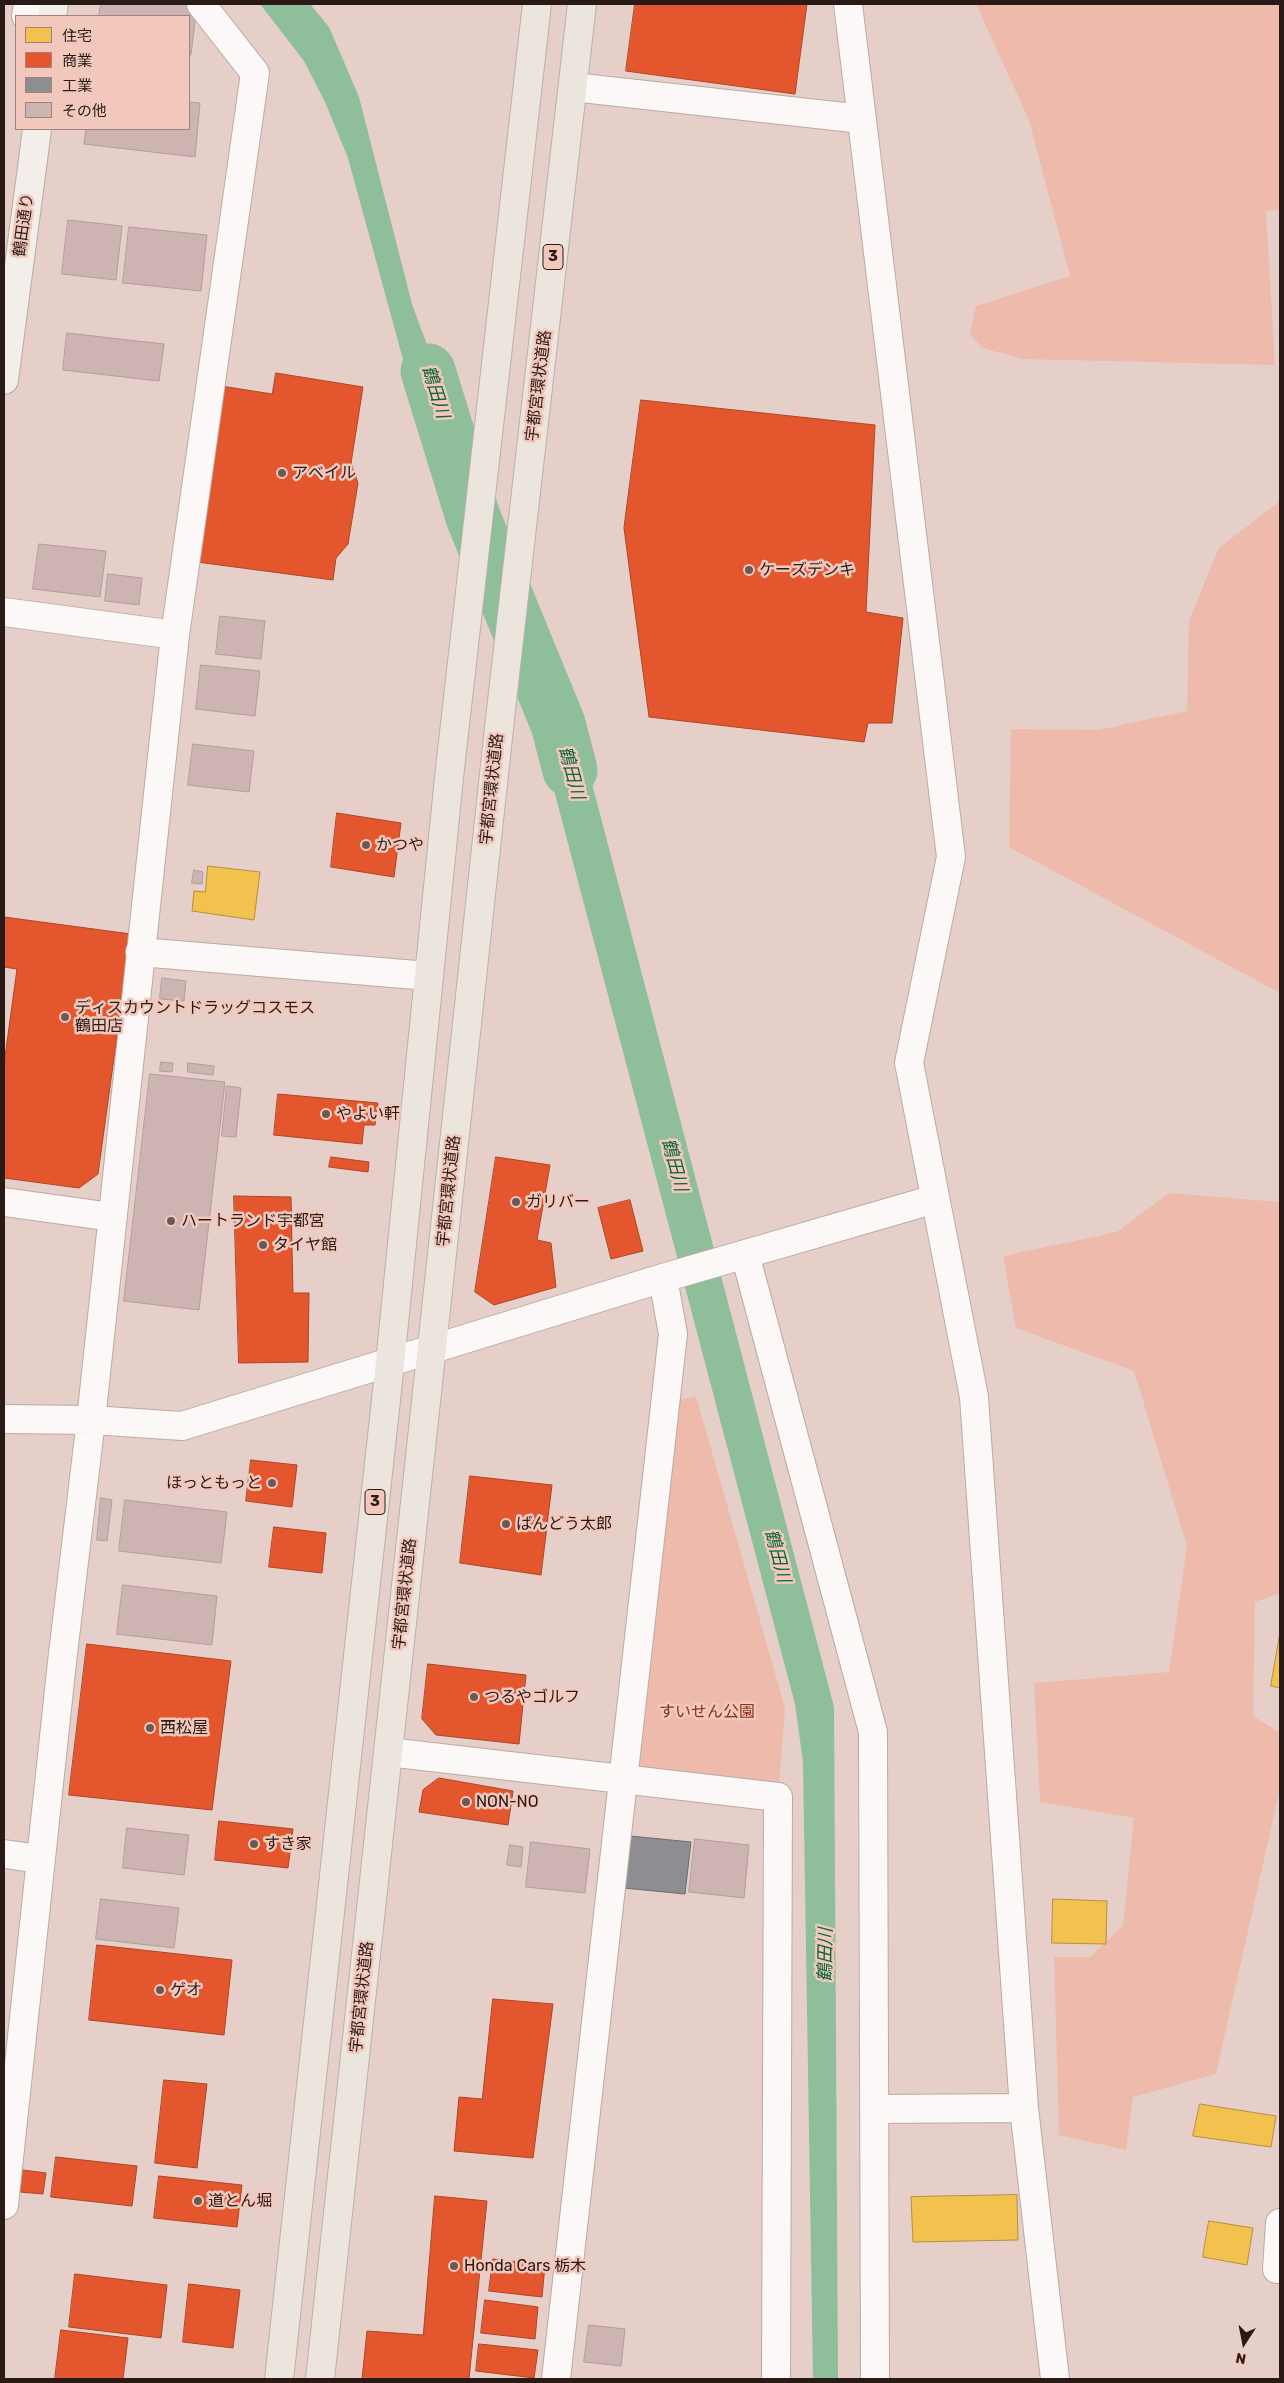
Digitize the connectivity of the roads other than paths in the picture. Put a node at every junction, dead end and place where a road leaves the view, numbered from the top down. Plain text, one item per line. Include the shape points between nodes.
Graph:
1 (201, 4) edge
2 (538, 4) edge
3 (582, 4) edge
4 (848, 4) edge
5 (573, 87) junction
6 (862, 119) junction
7 (37, 130) edge
8 (4, 372) edge
9 (4, 612) edge
10 (175, 635) junction
11 (140, 952) junction
12 (428, 976) junction
13 (935, 1199) junction
14 (4, 1202) edge
15 (112, 1217) junction
16 (745, 1254) junction
17 (663, 1278) junction
18 (433, 1348) junction
19 (390, 1363) junction
20 (4, 1419) edge
21 (91, 1420) junction
22 (388, 1752) junction
23 (624, 1778) junction
24 (4, 1854) edge
25 (40, 1859) junction
26 (1024, 2108) junction
27 (875, 2109) junction
28 (4, 2205) edge
29 (1280, 2223) edge
30 (1280, 2269) edge
31 (279, 2379) edge
32 (320, 2379) edge
33 (556, 2379) edge
34 (776, 2379) edge
35 (875, 2379) edge
36 (1054, 2379) edge

1 - 10 street via 254,73
2 - 12 main road, 3
3 - 5 main road, 宇都宮環状道路 / 3
4 - 6 street
5 - 6 street
5 - 18 main road, 宇都宮環状道路 / 3 via 500,710
6 - 13 street via 951,857 909,1063
7 - 8 street, 鶴田通り
9 - 10 street
10 - 11 street
11 - 12 street
11 - 15 street
12 - 19 main road, 3
13 - 16 street
13 - 26 street via 974,1397
14 - 15 street
15 - 21 street
16 - 17 street
16 - 27 street via 873,1732
17 - 18 street
17 - 23 street via 673,1334
18 - 19 street
18 - 22 main road, 宇都宮環状道路 / 3
19 - 21 street via 182,1426
19 - 31 main road, 3
20 - 21 street
21 - 25 street
22 - 23 street
22 - 32 main road, 宇都宮環状道路 / 3
23 - 33 street
23 - 34 street via 778,1797
24 - 25 street
25 - 28 street
26 - 27 street
26 - 36 street
27 - 35 street
29 - 30 street

